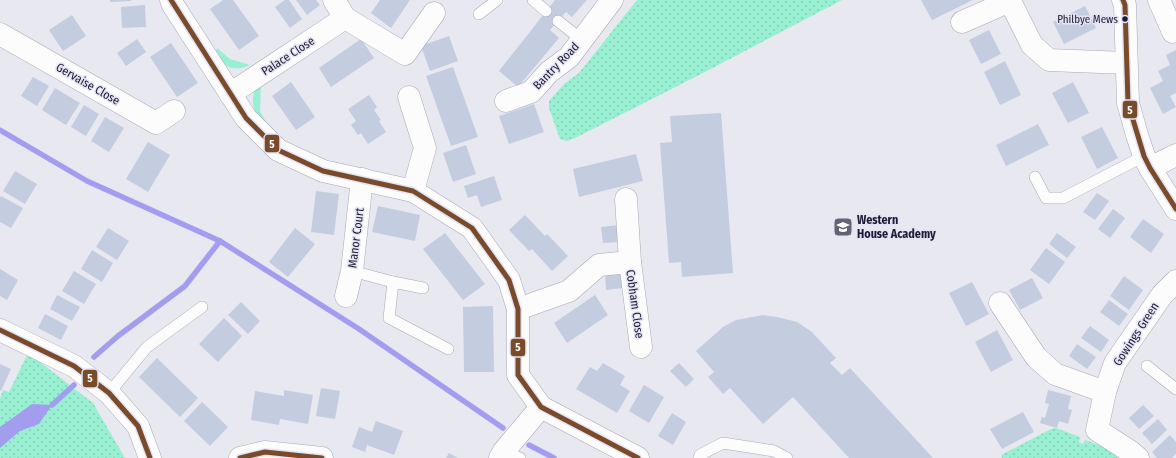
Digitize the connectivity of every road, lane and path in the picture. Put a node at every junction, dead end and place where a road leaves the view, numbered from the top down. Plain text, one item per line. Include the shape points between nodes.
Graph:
1 (171, 0) edge
2 (497, 0) edge
3 (533, 0) edge
4 (612, 0) edge
5 (1010, 0) edge
6 (1159, 0) edge
7 (1127, 2) edge
8 (340, 9) edge
9 (546, 11) dead end
10 (434, 13) dead end
11 (479, 14) dead end
12 (558, 21) dead end
13 (962, 22) dead end
14 (1173, 32) dead end
15 (0, 34) edge
16 (582, 40) junction
17 (1126, 63) junction
18 (230, 94) junction
19 (409, 97) dead end
20 (506, 101) dead end
21 (174, 111) dead end
22 (1176, 155) edge
23 (1147, 162) junction
24 (1035, 177) dead end
25 (362, 179) junction
26 (413, 191) junction
27 (626, 199) dead end
28 (1176, 209) edge
29 (630, 262) junction
30 (352, 271) junction
31 (1176, 281) edge
32 (393, 282) junction
33 (423, 288) dead end
34 (346, 296) dead end
35 (1000, 303) dead end
36 (202, 307) dead end
37 (518, 310) junction
38 (0, 330) edge
39 (641, 347) dead end
40 (448, 349) dead end
41 (1147, 366) dead end
42 (1176, 389) edge
43 (1105, 392) junction
44 (109, 393) junction
45 (541, 407) junction
46 (508, 456) edge
47 (150, 458) edge
48 (240, 458) edge
49 (322, 458) edge
50 (638, 458) edge
51 (699, 458) edge
52 (787, 458) edge
53 (1138, 458) edge

1 - 18 street
2 - 11 lane
3 - 9 lane
4 - 16 street, Bantry Road
5 - 13 street
5 - 17 street via 1032,45 1049,60
6 - 14 street
7 - 17 street
8 - 10 street, Palace Close via 405,54
8 - 18 street, Palace Close
12 - 16 lane
15 - 21 street, Gervaise Close via 156,123
16 - 20 street, Bantry Road via 569,57 549,72 531,92
17 - 23 street via 1128,103
18 - 25 street via 246,118 278,150 323,171
19 - 26 street via 425,148
22 - 23 street
23 - 24 lane via 1063,198 1046,198
23 - 28 street
25 - 26 street
25 - 30 street, Manor Court
26 - 37 street via 472,228 509,280
27 - 29 street, Cobham Close
29 - 37 street, Cobham Close via 599,265 569,292
29 - 39 street, Cobham Close
30 - 32 lane
30 - 34 street, Manor Court
31 - 43 street, Gowings Green via 1162,295 1115,363
32 - 33 lane
32 - 40 lane via 389,318
35 - 43 street via 1036,357 1055,374
36 - 44 lane via 147,348
37 - 45 street via 518,375
38 - 44 street via 74,366
41 - 42 lane
43 - 53 street, Gowings Green via 1097,430
44 - 47 street via 138,426
45 - 46 street
45 - 50 street
48 - 49 street via 265,452
51 - 52 lane via 700,455 723,443 774,450

